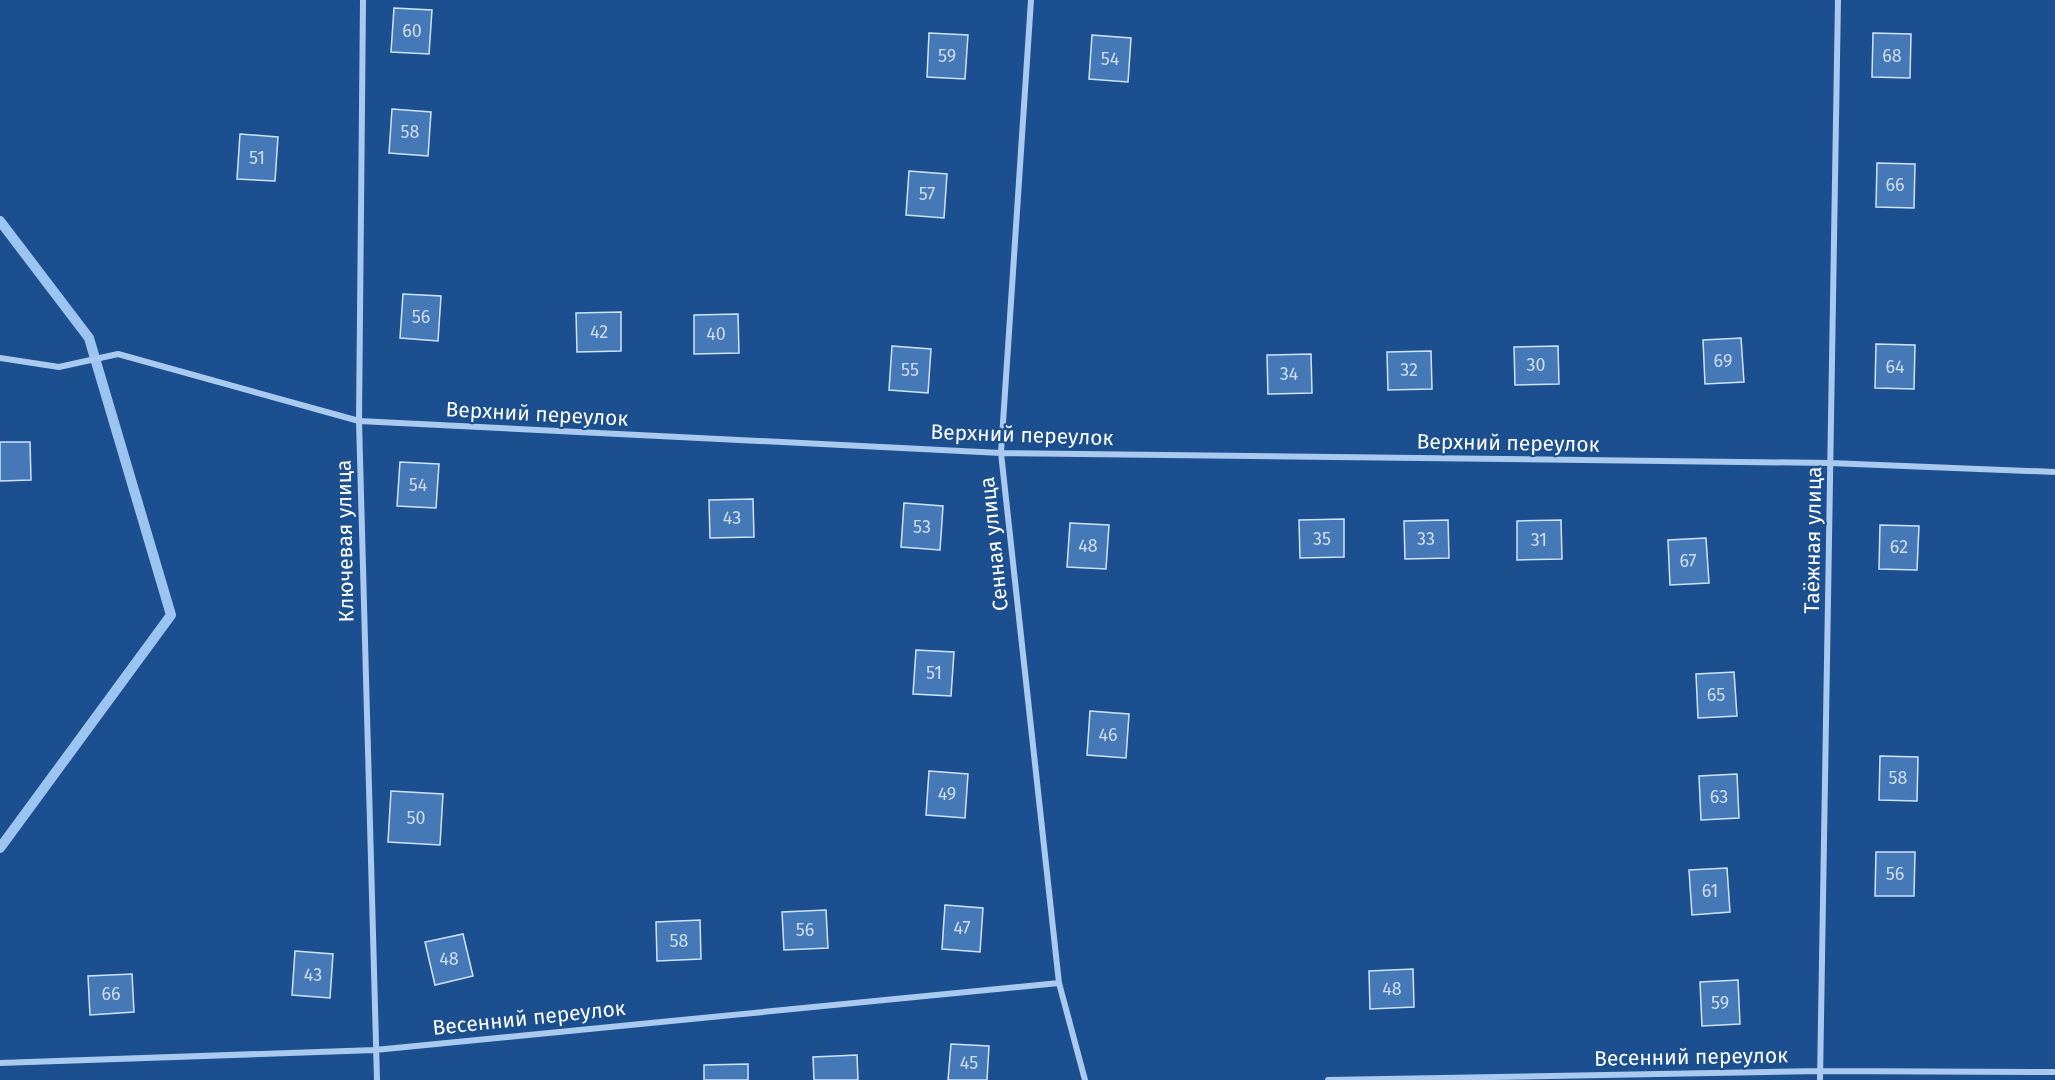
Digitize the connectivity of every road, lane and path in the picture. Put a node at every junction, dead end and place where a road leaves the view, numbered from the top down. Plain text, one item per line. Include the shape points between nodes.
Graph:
1 (363, 0) edge
2 (1031, 0) edge
3 (1838, 0) edge
4 (0, 358) edge
5 (359, 422) junction
6 (1001, 453) junction
7 (1830, 463) junction
8 (2055, 472) edge
9 (1059, 983) junction
10 (375, 1050) junction
11 (0, 1063) edge
12 (1820, 1071) junction
13 (2055, 1072) edge
14 (377, 1080) edge
15 (1085, 1080) edge
16 (1328, 1080) edge
17 (1820, 1080) edge

1 - 5 street, Ключевая улица
2 - 6 street, Сенная улица
3 - 7 street, Таёжная улица
4 - 5 street, Верхний переулок via 59,367 118,354
5 - 6 street, Верхний переулок
5 - 10 street, Ключевая улица
6 - 7 street, Верхний переулок
6 - 9 street, Сенная улица
7 - 8 street, Верхний переулок
7 - 12 street, Таёжная улица
9 - 10 street, Весенний переулок
9 - 15 street, Сенная улица
10 - 11 street, Весенний переулок
10 - 14 street, Ключевая улица
12 - 13 street, Весенний переулок
12 - 16 street, Весенний переулок
12 - 17 street, Таёжная улица

